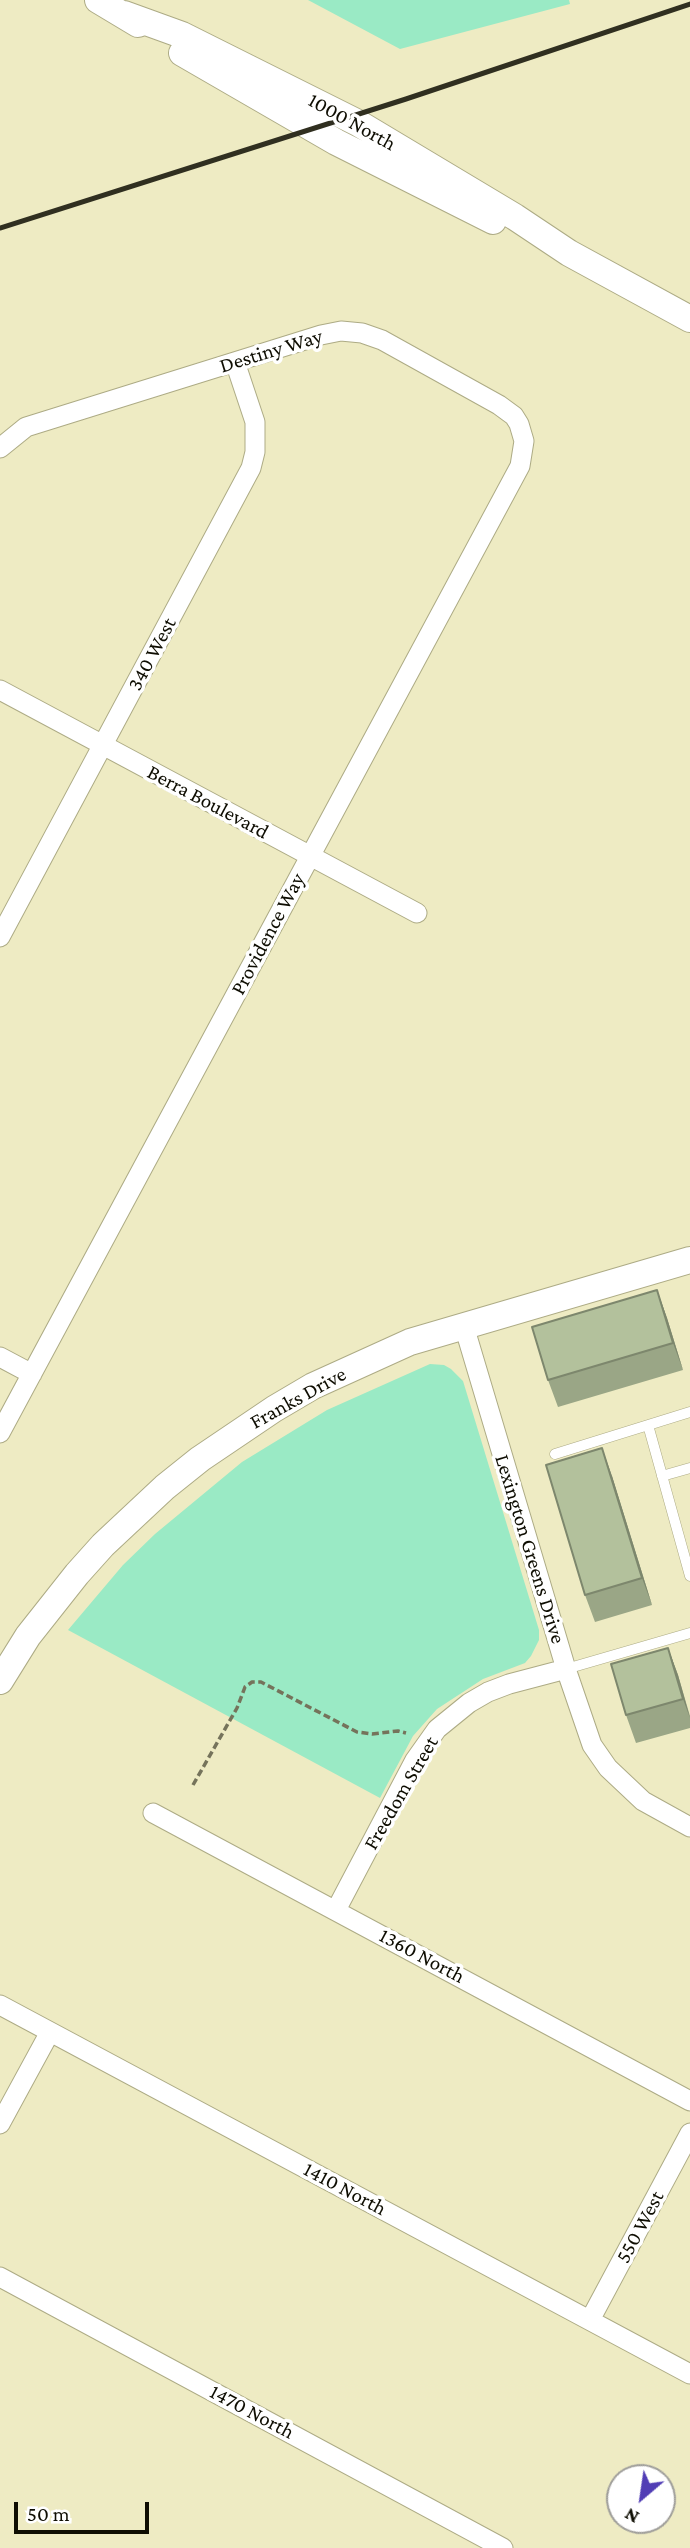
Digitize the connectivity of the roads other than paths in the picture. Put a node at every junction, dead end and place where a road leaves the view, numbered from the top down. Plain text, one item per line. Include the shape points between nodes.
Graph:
1 (98, 0) edge
2 (690, 319) edge
3 (235, 362) junction
4 (523, 433) joint
5 (1, 447) edge
6 (0, 690) edge
7 (103, 746) junction
8 (309, 857) junction
9 (417, 913) dead end
10 (0, 937) edge
11 (690, 1260) edge
12 (464, 1326) junction
13 (0, 1357) edge
14 (32, 1374) junction
15 (690, 1412) edge
16 (648, 1425) junction
17 (0, 1433) edge
18 (555, 1454) dead end
19 (690, 1468) edge
20 (662, 1476) junction
21 (690, 1576) edge
22 (690, 1633) edge
23 (566, 1669) junction
24 (0, 1681) edge
25 (153, 1812) dead end
26 (690, 1827) edge
27 (336, 1910) junction
28 (0, 2005) edge
29 (50, 2032) junction
30 (690, 2101) edge
31 (0, 2124) edge
32 (690, 2133) edge
33 (0, 2277) edge
34 (590, 2320) junction
35 (690, 2374) edge
36 (503, 2548) edge

1 - 2 street, 1000 North via 182,35 358,123 569,253
3 - 4 street, Destiny Way via 331,332 362,333 507,410
3 - 5 street, Destiny Way via 26,427
3 - 7 street, 340 West via 255,422 251,468
4 - 8 street, Providence Way via 520,466
6 - 7 street, Berra Boulevard
7 - 8 street, Berra Boulevard
7 - 10 street, 340 West
8 - 9 street, Berra Boulevard
8 - 14 street, Providence Way
11 - 12 street, Franks Drive
12 - 23 street, Lexington Greens Drive
12 - 24 street, Franks Drive via 410,1342 313,1387 200,1459 132,1517 76,1574
13 - 14 street
14 - 17 street, Providence Way
15 - 16 lane
16 - 18 lane
16 - 20 lane
19 - 20 lane
20 - 21 lane
22 - 23 lane
23 - 26 street, Lexington Greens Drive via 592,1745 608,1768 643,1801
23 - 27 street, Freedom Street via 488,1692 438,1729 415,1760
25 - 27 street, 1360 North
27 - 30 street, 1360 North
28 - 29 street, 1410 North
29 - 31 street
29 - 34 street, 1410 North
32 - 34 street, 550 West
33 - 36 street, 1470 North
34 - 35 street, 1410 North

